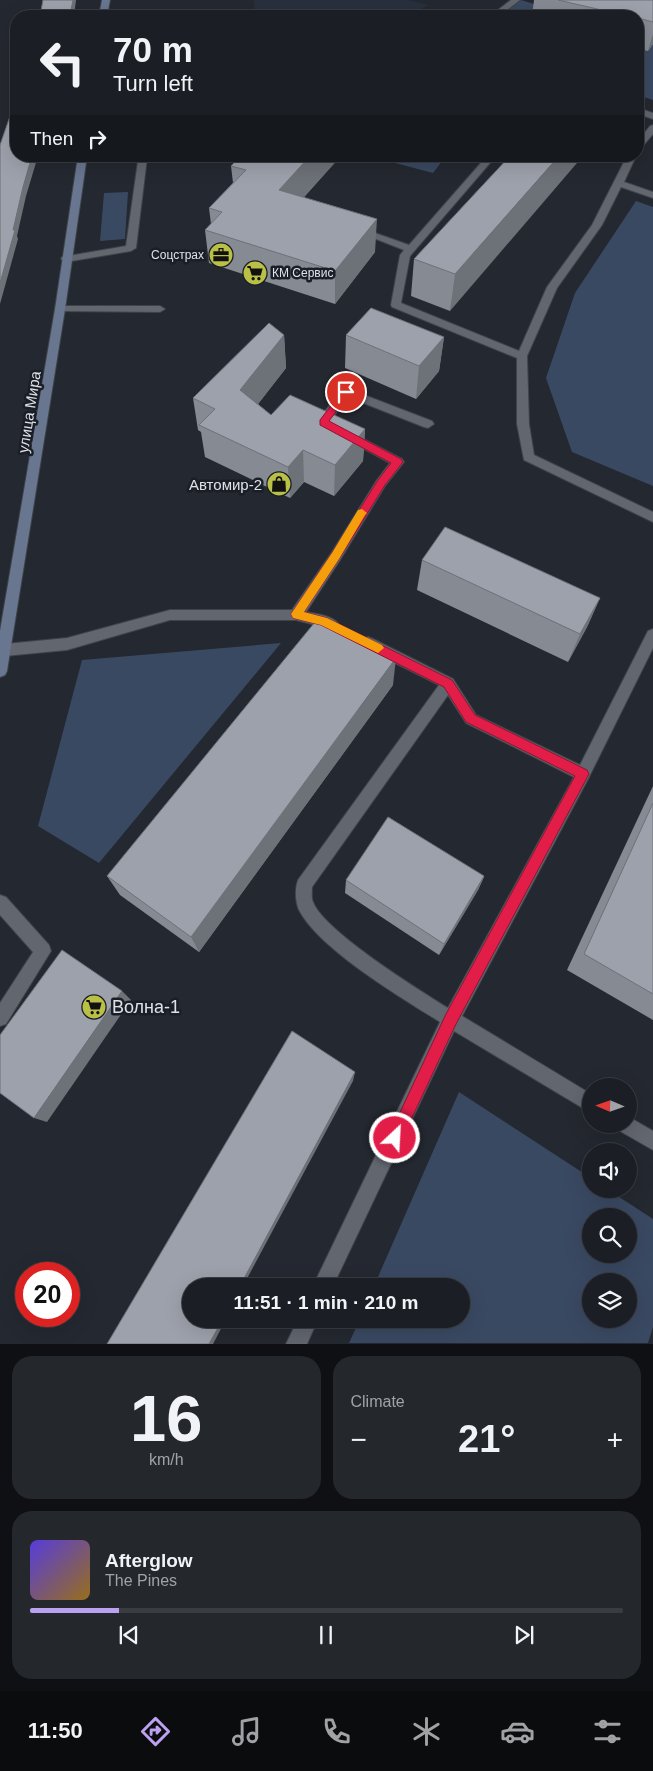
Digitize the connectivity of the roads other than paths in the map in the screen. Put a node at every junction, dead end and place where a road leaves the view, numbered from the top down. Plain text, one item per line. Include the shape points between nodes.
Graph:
1 (516, 0) edge
2 (502, 10) edge
3 (653, 128) edge
4 (644, 139) edge
5 (82, 162) edge
6 (142, 162) edge
7 (487, 162) edge
8 (629, 162) edge
9 (619, 183) junction
10 (653, 195) edge
11 (347, 226) edge
12 (411, 249) junction
13 (66, 259) junction
14 (60, 309) junction
15 (160, 309) dead end
16 (522, 356) junction
17 (428, 424) dead end
18 (653, 516) edge
19 (296, 614) junction
20 (653, 635) edge
21 (5, 650) junction
22 (0, 671) edge
23 (448, 683) junction
24 (583, 774) junction
25 (0, 903) edge
26 (0, 1018) edge
27 (451, 1019) junction
28 (582, 1099) edge
29 (638, 1132) edge
30 (653, 1141) edge
31 (327, 1278) edge
32 (304, 1328) edge
33 (296, 1344) edge

1 - 2 street
3 - 4 street
5 - 13 main road, улица Мира
6 - 13 street via 131,248
7 - 12 street
8 - 9 street
9 - 10 street
9 - 16 street via 596,224 552,286
11 - 12 street
12 - 16 lane via 405,255 396,304
13 - 14 main road, улица Мира
14 - 15 street
14 - 21 main road, улица Мира
16 - 18 street via 523,424 528,457
17 - 19 street via 346,392 324,422 398,462
19 - 21 street via 170,614 67,644
19 - 23 street via 323,621
20 - 24 street
21 - 22 main road, улица Мира
23 - 24 street via 470,719
23 - 27 street via 304,885 305,906 323,930
24 - 27 street
25 - 26 street via 43,952
27 - 28 street
27 - 31 street
29 - 30 street
32 - 33 street

